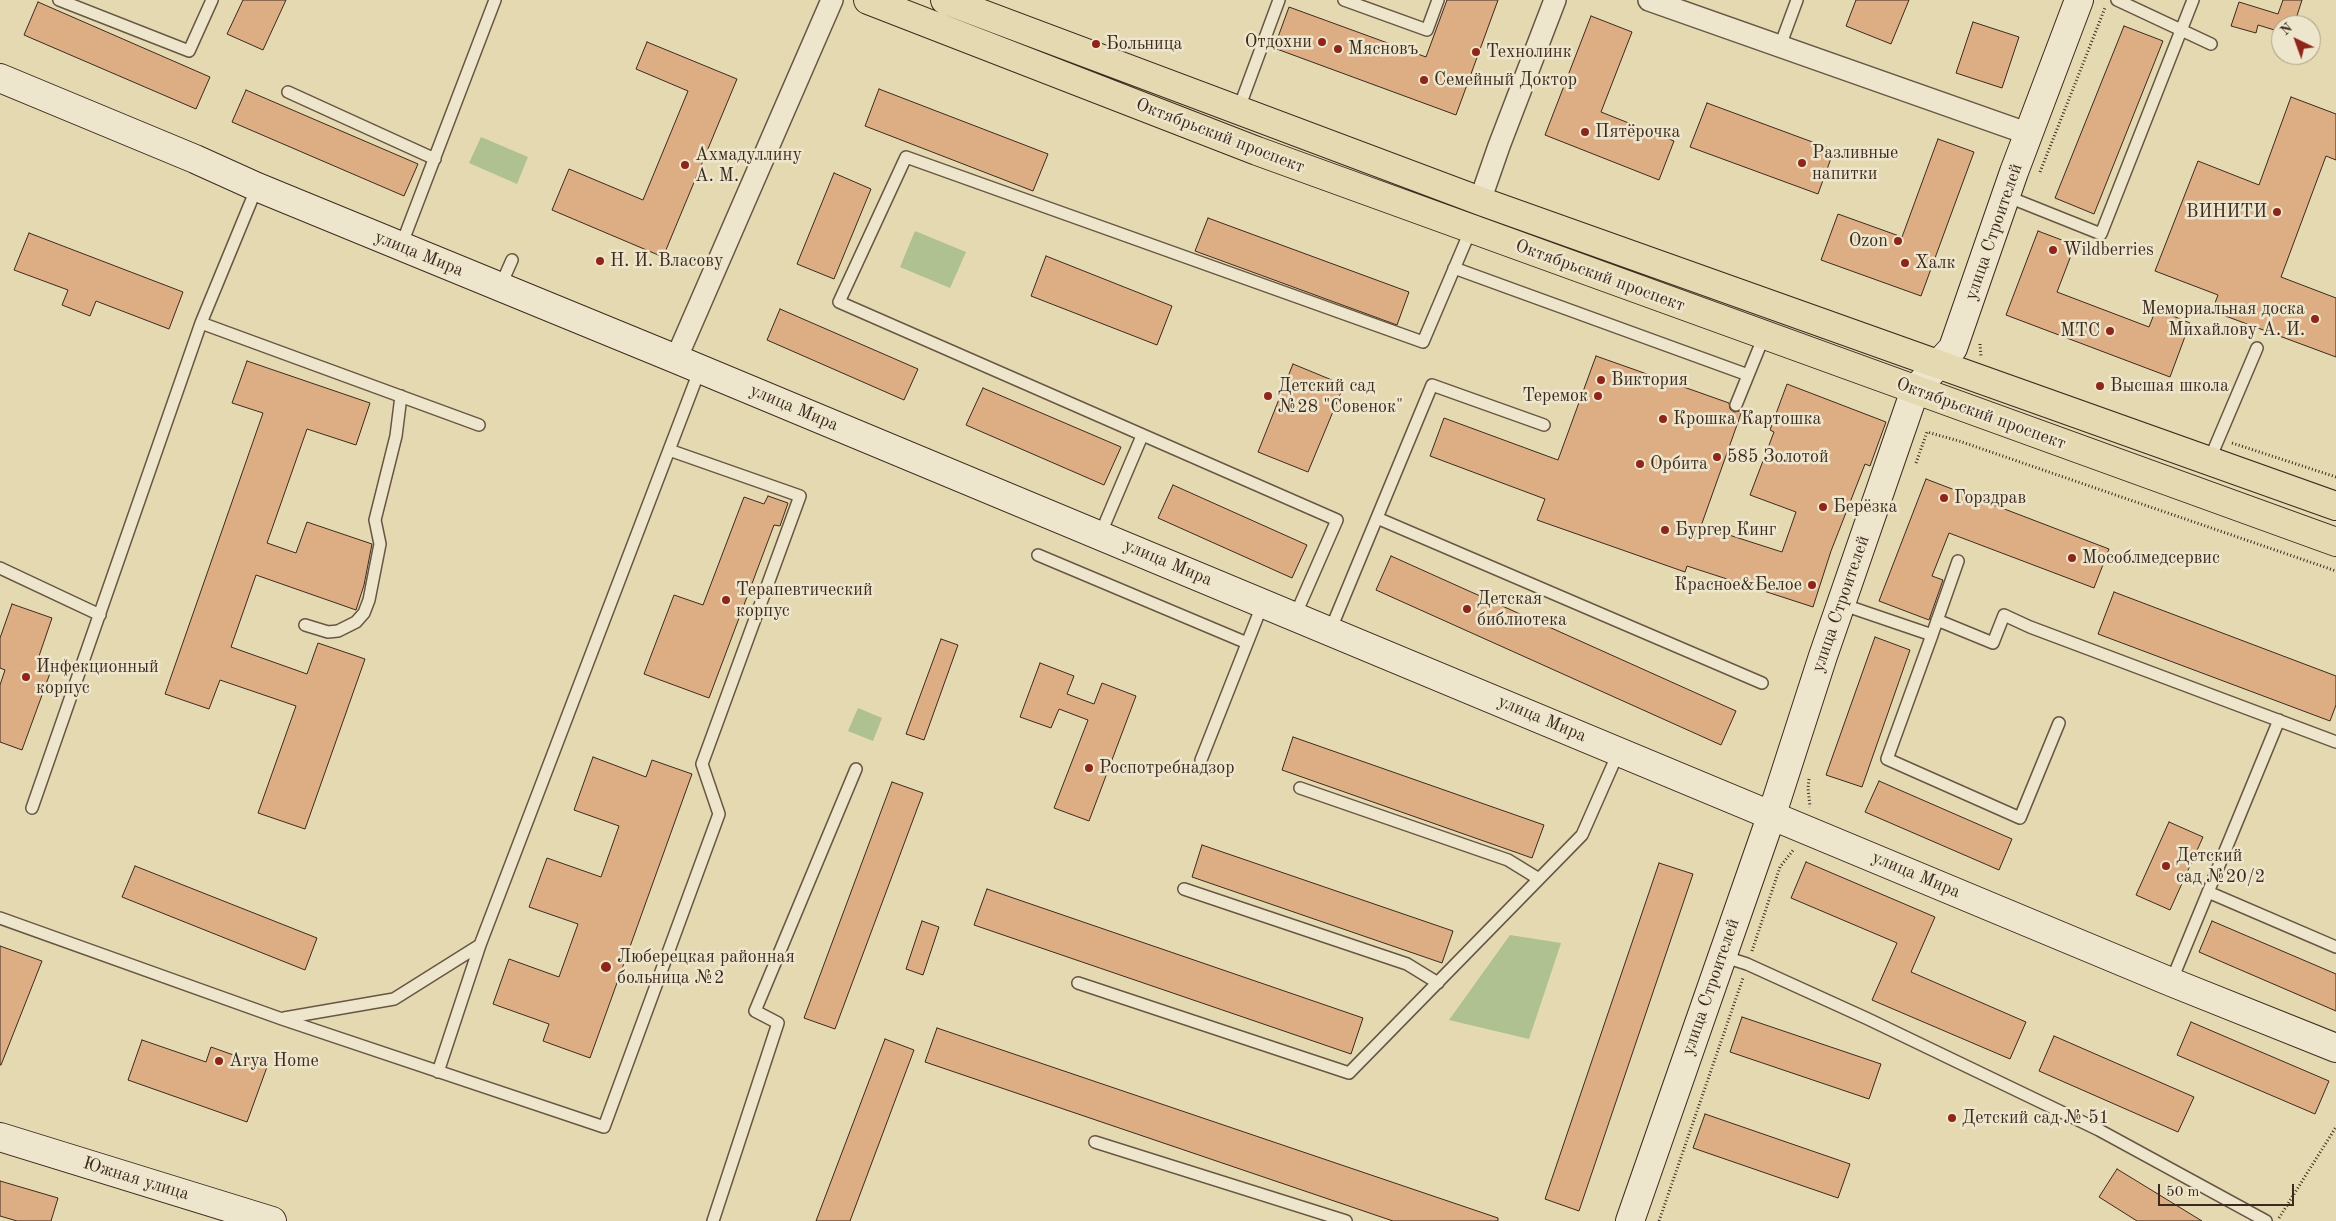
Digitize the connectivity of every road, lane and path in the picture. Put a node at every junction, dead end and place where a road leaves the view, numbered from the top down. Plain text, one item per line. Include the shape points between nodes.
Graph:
1 (59, 0) edge
2 (212, 0) edge
3 (495, 0) edge
4 (832, 0) edge
5 (868, 0) edge
6 (945, 0) edge
7 (1279, 0) edge
8 (1344, 0) edge
9 (1438, 0) edge
10 (1555, 0) edge
11 (1650, 0) edge
12 (1797, 0) edge
13 (2079, 0) edge
14 (2108, 0) edge
15 (2117, 0) edge
16 (2193, 0) edge
17 (2182, 30) junction
18 (2211, 44) dead end
19 (1780, 46) junction
20 (0, 78) edge
21 (288, 92) dead end
22 (1241, 111) junction
23 (2030, 134) junction
24 (435, 159) junction
25 (257, 188) junction
26 (2017, 200) junction
27 (1483, 202) junction
28 (1471, 229) junction
29 (402, 246) junction
30 (512, 260) dead end
31 (1454, 268) junction
32 (500, 287) junction
33 (201, 323) junction
34 (1764, 336) junction
35 (1979, 339) dead end
36 (2257, 348) dead end
37 (1981, 358) dead end
38 (676, 359) junction
39 (1939, 365) junction
40 (700, 369) junction
41 (1748, 375) junction
42 (1915, 390) junction
43 (401, 396) junction
44 (1736, 405) dead end
45 (480, 425) dead end
46 (1544, 425) dead end
47 (1142, 436) junction
48 (1959, 441) dead end
49 (670, 450) junction
50 (2209, 461) junction
51 (2336, 506) edge
52 (1377, 518) junction
53 (1100, 535) junction
54 (2336, 542) edge
55 (1038, 555) dead end
56 (1958, 561) dead end
57 (0, 568) edge
58 (2336, 571) edge
59 (1263, 603) junction
60 (1841, 604) junction
61 (100, 615) junction
62 (1294, 616) junction
63 (1937, 620) junction
64 (305, 625) dead end
65 (1330, 631) junction
66 (1932, 635) junction
67 (1247, 643) junction
68 (1762, 683) dead end
69 (2279, 720) junction
70 (2058, 723) dead end
71 (2336, 742) edge
72 (1619, 751) junction
73 (1201, 760) dead end
74 (856, 769) dead end
75 (1300, 788) dead end
76 (32, 808) dead end
77 (1772, 814) junction
78 (1798, 844) dead end
79 (1539, 879) junction
80 (1184, 889) dead end
81 (2208, 892) junction
82 (0, 918) edge
83 (480, 945) junction
84 (2336, 947) edge
85 (1735, 960) junction
86 (2171, 982) junction
87 (1078, 983) dead end
88 (1438, 983) junction
89 (282, 1019) junction
90 (2336, 1048) edge
91 (438, 1072) junction
92 (2336, 1128) edge
93 (0, 1137) edge
94 (1095, 1142) dead end
95 (243, 1217) edge
96 (272, 1221) edge
97 (713, 1221) edge
98 (1346, 1221) edge
99 (1630, 1221) edge
100 (1660, 1221) edge
101 (2266, 1221) edge
102 (2278, 1221) edge

1 - 2 lane via 189,52
3 - 24 lane
4 - 38 street
5 - 28 main road, Октябрьский проспект via 1257,152
6 - 22 main road, Октябрьский проспект
7 - 22 lane via 1242,100
8 - 9 lane via 1427,30
10 - 27 street via 1499,146 1483,192
11 - 19 street
12 - 19 lane
13 - 23 street, улица Строителей
14 - 26 path
15 - 17 lane
16 - 17 lane
17 - 18 lane
17 - 26 lane via 2101,234
19 - 23 street
20 - 25 street, улица Мира
21 - 24 lane
22 - 27 main road, Октябрьский проспект
23 - 26 street, улица Строителей
24 - 29 lane
25 - 29 street, улица Мира
25 - 33 lane
26 - 39 street, улица Строителей via 1953,348
27 - 39 main road, Октябрьский проспект
28 - 31 lane
28 - 34 main road, Октябрьский проспект
29 - 32 street, улица Мира
30 - 32 lane
31 - 41 lane
31 - 47 lane via 1423,342 906,157 839,302
32 - 38 street, улица Мира
33 - 43 lane
33 - 61 lane
34 - 41 lane
34 - 42 main road, Октябрьский проспект
35 - 37 path
36 - 50 lane
38 - 40 street, улица Мира
39 - 42 street, улица Строителей
39 - 50 main road, Октябрьский проспект
40 - 49 lane
40 - 53 street, улица Мира
41 - 44 lane
42 - 54 main road, Октябрьский проспект
42 - 60 street, улица Строителей
43 - 45 lane
43 - 64 lane via 396,436 375,520 380,544 364,613 356,622 338,631 328,632
46 - 52 lane via 1432,385
47 - 53 lane
47 - 62 lane via 1336,520
48 - 58 path
49 - 83 lane
49 - 91 lane via 800,496 702,764 719,814 604,1127
50 - 51 main road, Октябрьский проспект
52 - 65 lane
52 - 68 lane
53 - 59 street, улица Мира
55 - 67 lane
56 - 63 lane
57 - 61 lane
59 - 62 street, улица Мира
59 - 67 lane
60 - 66 lane
60 - 77 street, улица Строителей
61 - 76 lane
62 - 65 street, улица Мира
63 - 66 lane
63 - 69 lane via 1993,643 2004,615
65 - 72 street, улица Мира
66 - 70 lane via 1887,758 2020,818
67 - 73 lane
69 - 71 lane
69 - 81 lane
72 - 77 street, улица Мира
72 - 79 lane via 1582,836
74 - 97 lane via 755,1011 778,1023
75 - 79 lane via 1508,860
77 - 85 street, улица Строителей
77 - 86 street, улица Мира
78 - 85 path via 1780,867
79 - 88 lane
80 - 88 lane via 1407,964
81 - 84 lane
81 - 86 lane
82 - 89 lane
83 - 89 lane via 394,999
83 - 91 lane
85 - 99 street, улица Строителей
85 - 100 path
85 - 101 lane via 1868,1019 2099,1130
86 - 90 street, улица Мира
87 - 88 lane via 1350,1073
89 - 91 lane
92 - 102 path
93 - 95 street, Южная улица
94 - 98 lane
95 - 96 street, Южная улица

